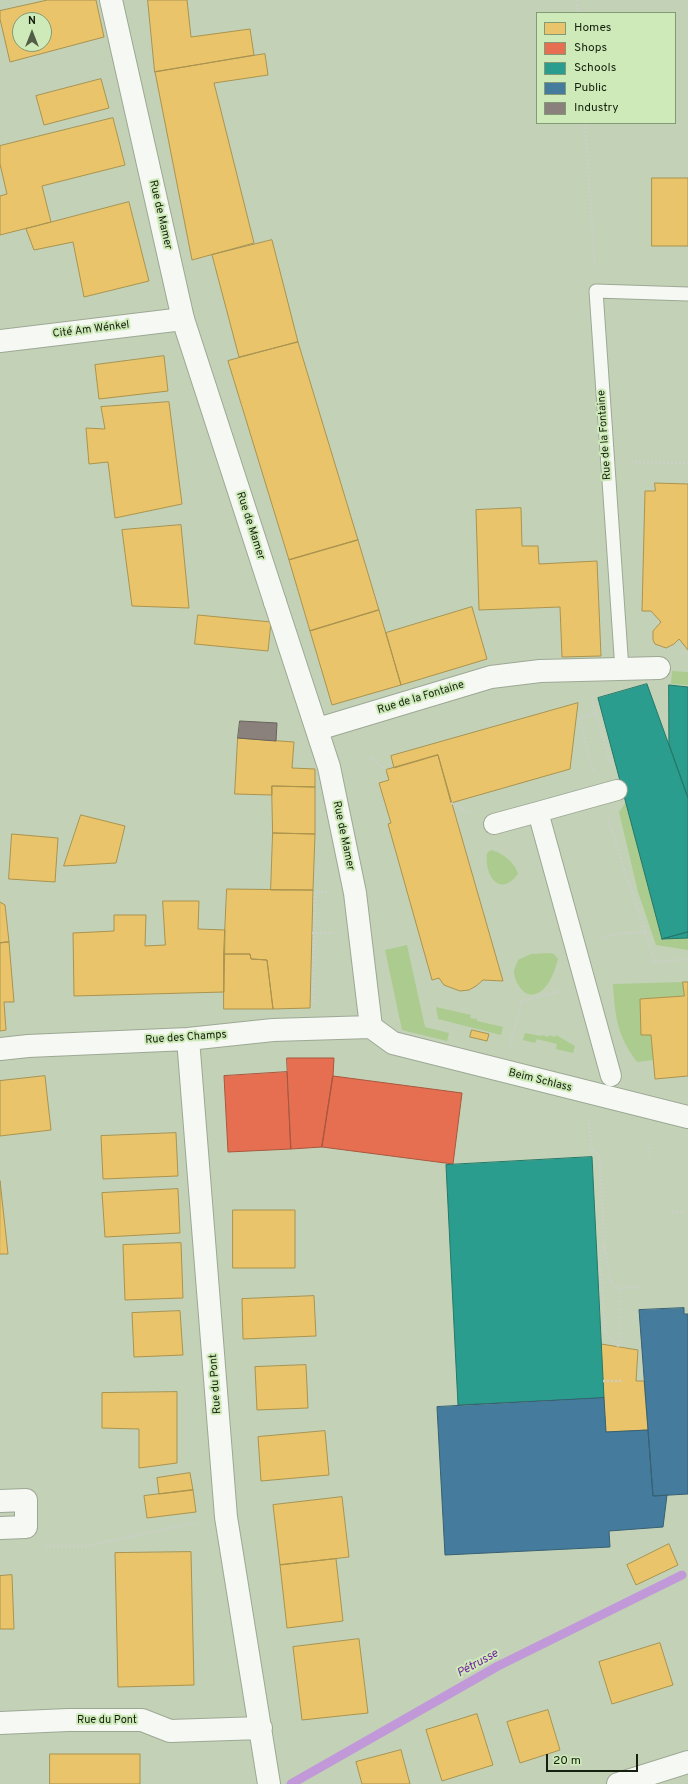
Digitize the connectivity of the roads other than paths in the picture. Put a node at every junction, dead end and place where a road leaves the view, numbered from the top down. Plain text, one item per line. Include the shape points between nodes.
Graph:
1 (111, 0) edge
2 (688, 294) edge
3 (183, 319) junction
4 (0, 342) edge
5 (659, 668) dead end
6 (622, 670) junction
7 (318, 730) junction
8 (609, 792) road end
9 (538, 812) junction
10 (494, 824) dead end
11 (371, 1027) junction
12 (188, 1039) junction
13 (0, 1049) edge
14 (611, 1076) dead end
15 (688, 1117) edge
16 (0, 1501) edge
17 (0, 1528) edge
18 (0, 1723) edge
19 (261, 1728) junction
20 (688, 1762) edge
21 (268, 1774) edge
22 (618, 1784) edge

1 - 3 street, Rue de Mamer
2 - 6 lane, Rue de la Fontaine via 596,291
3 - 4 street, Cité Am Wénkel
3 - 7 street, Rue de Mamer
5 - 6 street, Rue de la Fontaine
6 - 7 street, Rue de la Fontaine via 540,671 491,676
7 - 11 street, Rue de Mamer via 329,767 355,893
8 - 9 street
9 - 10 street
9 - 14 street
11 - 12 street, Rue des Champs via 273,1030
11 - 15 street, Beim Schlass via 393,1043
12 - 13 street, Rue des Champs
12 - 19 street, Rue du Pont via 226,1517
16 - 17 street via 26,1500 26,1528
18 - 19 street, Rue du Pont via 142,1720 170,1731
19 - 21 street, Rue du Pont
20 - 22 street

